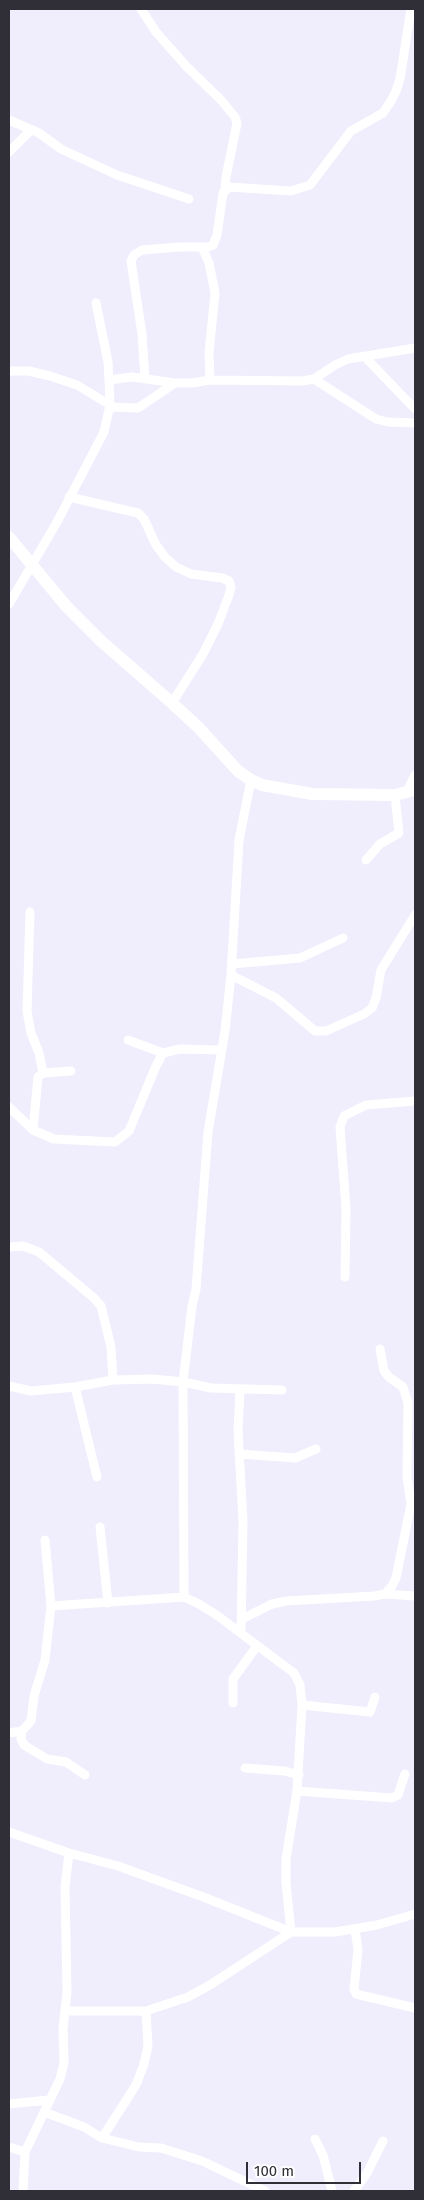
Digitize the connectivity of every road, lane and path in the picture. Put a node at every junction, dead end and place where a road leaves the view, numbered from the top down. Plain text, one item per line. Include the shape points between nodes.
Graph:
1 (141, 9) edge
2 (411, 9) edge
3 (9, 120) edge
4 (31, 130) junction
5 (9, 152) edge
6 (225, 189) junction
7 (189, 199) dead end
8 (202, 247) junction
9 (96, 303) dead end
10 (415, 348) edge
11 (364, 356) junction
12 (9, 371) edge
13 (145, 378) junction
14 (314, 379) junction
15 (109, 380) junction
16 (210, 380) junction
17 (175, 383) junction
18 (110, 406) junction
19 (415, 409) edge
20 (415, 423) edge
21 (69, 497) junction
22 (9, 537) edge
23 (32, 566) junction
24 (9, 604) edge
25 (172, 703) junction
26 (415, 775) edge
27 (251, 780) junction
28 (406, 793) edge
29 (366, 860) dead end
30 (30, 912) dead end
31 (415, 915) edge
32 (343, 938) dead end
33 (232, 964) junction
34 (231, 975) junction
35 (128, 1040) dead end
36 (221, 1050) junction
37 (163, 1053) junction
38 (71, 1071) dead end
39 (43, 1073) junction
40 (415, 1101) edge
41 (9, 1107) edge
42 (33, 1130) junction
43 (9, 1247) edge
44 (345, 1277) dead end
45 (380, 1348) dead end
46 (113, 1380) junction
47 (182, 1382) junction
48 (9, 1386) edge
49 (75, 1387) junction
50 (240, 1390) junction
51 (282, 1390) dead end
52 (316, 1449) dead end
53 (238, 1454) junction
54 (97, 1477) dead end
55 (413, 1504) edge
56 (100, 1527) dead end
57 (45, 1540) dead end
58 (385, 1594) junction
59 (415, 1596) edge
60 (184, 1597) junction
61 (108, 1603) junction
62 (51, 1606) junction
63 (242, 1619) junction
64 (241, 1633) junction
65 (257, 1646) junction
66 (375, 1697) dead end
67 (233, 1703) dead end
68 (302, 1705) junction
69 (22, 1731) junction
70 (9, 1733) edge
71 (245, 1768) dead end
72 (405, 1774) dead end
73 (85, 1775) dead end
74 (299, 1775) junction
75 (298, 1791) junction
76 (9, 1832) edge
77 (69, 1853) junction
78 (415, 1914) edge
79 (354, 1929) junction
80 (291, 1932) junction
81 (415, 2008) edge
82 (146, 2011) junction
83 (66, 2012) junction
84 (49, 2100) junction
85 (9, 2104) edge
86 (44, 2112) junction
87 (102, 2138) junction
88 (315, 2139) dead end
89 (383, 2141) dead end
90 (9, 2147) edge
91 (25, 2152) junction
92 (22, 2191) edge
93 (265, 2191) edge
94 (332, 2191) edge
95 (354, 2191) edge

1 - 6 street via 156,32 235,117 236,133
2 - 6 street via 400,79 391,101 383,113 351,131 310,185 290,191 234,186
3 - 4 street
4 - 5 street
4 - 7 street via 61,149 117,175
6 - 8 street via 217,235 213,245
8 - 13 street via 142,250 134,255 132,262
8 - 16 street via 215,293 209,353
9 - 15 street
10 - 11 street
11 - 14 street via 341,361
11 - 19 street
12 - 18 street via 29,371 77,385
13 - 15 street
13 - 17 street
14 - 16 street
14 - 20 street via 376,419
15 - 18 street
16 - 17 street
17 - 18 street via 138,408
18 - 21 street via 104,432
21 - 23 street
21 - 25 street via 138,514 144,519 164,557 176,567 191,574 222,578 231,587 203,654
22 - 23 street
23 - 24 street
23 - 25 street via 101,642
25 - 27 street via 200,728 238,771
26 - 28 street
27 - 28 street via 312,794
27 - 33 street via 239,840
28 - 29 street via 399,833 380,844
30 - 39 street via 27,1011
31 - 34 street via 380,970 372,1008 326,1031 315,1031 276,998
32 - 33 street via 300,958
33 - 34 street
34 - 36 street
35 - 37 street
36 - 37 street via 180,1049
36 - 47 street via 208,1132 196,1289
37 - 42 street via 129,1131 116,1142 54,1139
38 - 39 street
39 - 42 street via 37,1079
40 - 44 street via 366,1105 344,1116 340,1127 346,1209
41 - 42 street
43 - 46 street via 23,1246 39,1252 101,1306 110,1340
45 - 55 street via 384,1371 407,1394 407,1477
46 - 47 street
46 - 49 street
47 - 50 street
47 - 60 street
48 - 49 street via 31,1391
49 - 54 street
50 - 51 street
50 - 53 street
52 - 53 street via 295,1458
53 - 63 street via 243,1521
55 - 58 street via 396,1578
56 - 61 street
57 - 62 street
58 - 59 street
58 - 63 street via 286,1601 272,1604
60 - 61 street
60 - 64 street
61 - 62 street
62 - 69 street via 49,1640 31,1721
63 - 64 street
64 - 65 street
65 - 67 street via 233,1679
65 - 68 street via 294,1674 300,1685
66 - 68 street via 370,1712
68 - 74 street
69 - 70 street
69 - 73 street via 24,1745 47,1759 66,1762
71 - 74 street
72 - 75 street via 398,1795 392,1798
74 - 75 street
75 - 80 street via 286,1859
76 - 77 street
77 - 80 street via 118,1866
77 - 83 street via 65,1887
78 - 79 street
79 - 80 street
79 - 81 street via 358,1950 356,1994
80 - 82 street via 188,1997
82 - 83 street
82 - 87 street via 148,2046 144,2064 136,2084
83 - 84 street via 64,2063
84 - 85 street
84 - 86 street
86 - 87 street via 73,2121
86 - 91 street
87 - 93 street via 169,2150
88 - 94 street via 323,2155
89 - 95 street
90 - 91 street
91 - 92 street

